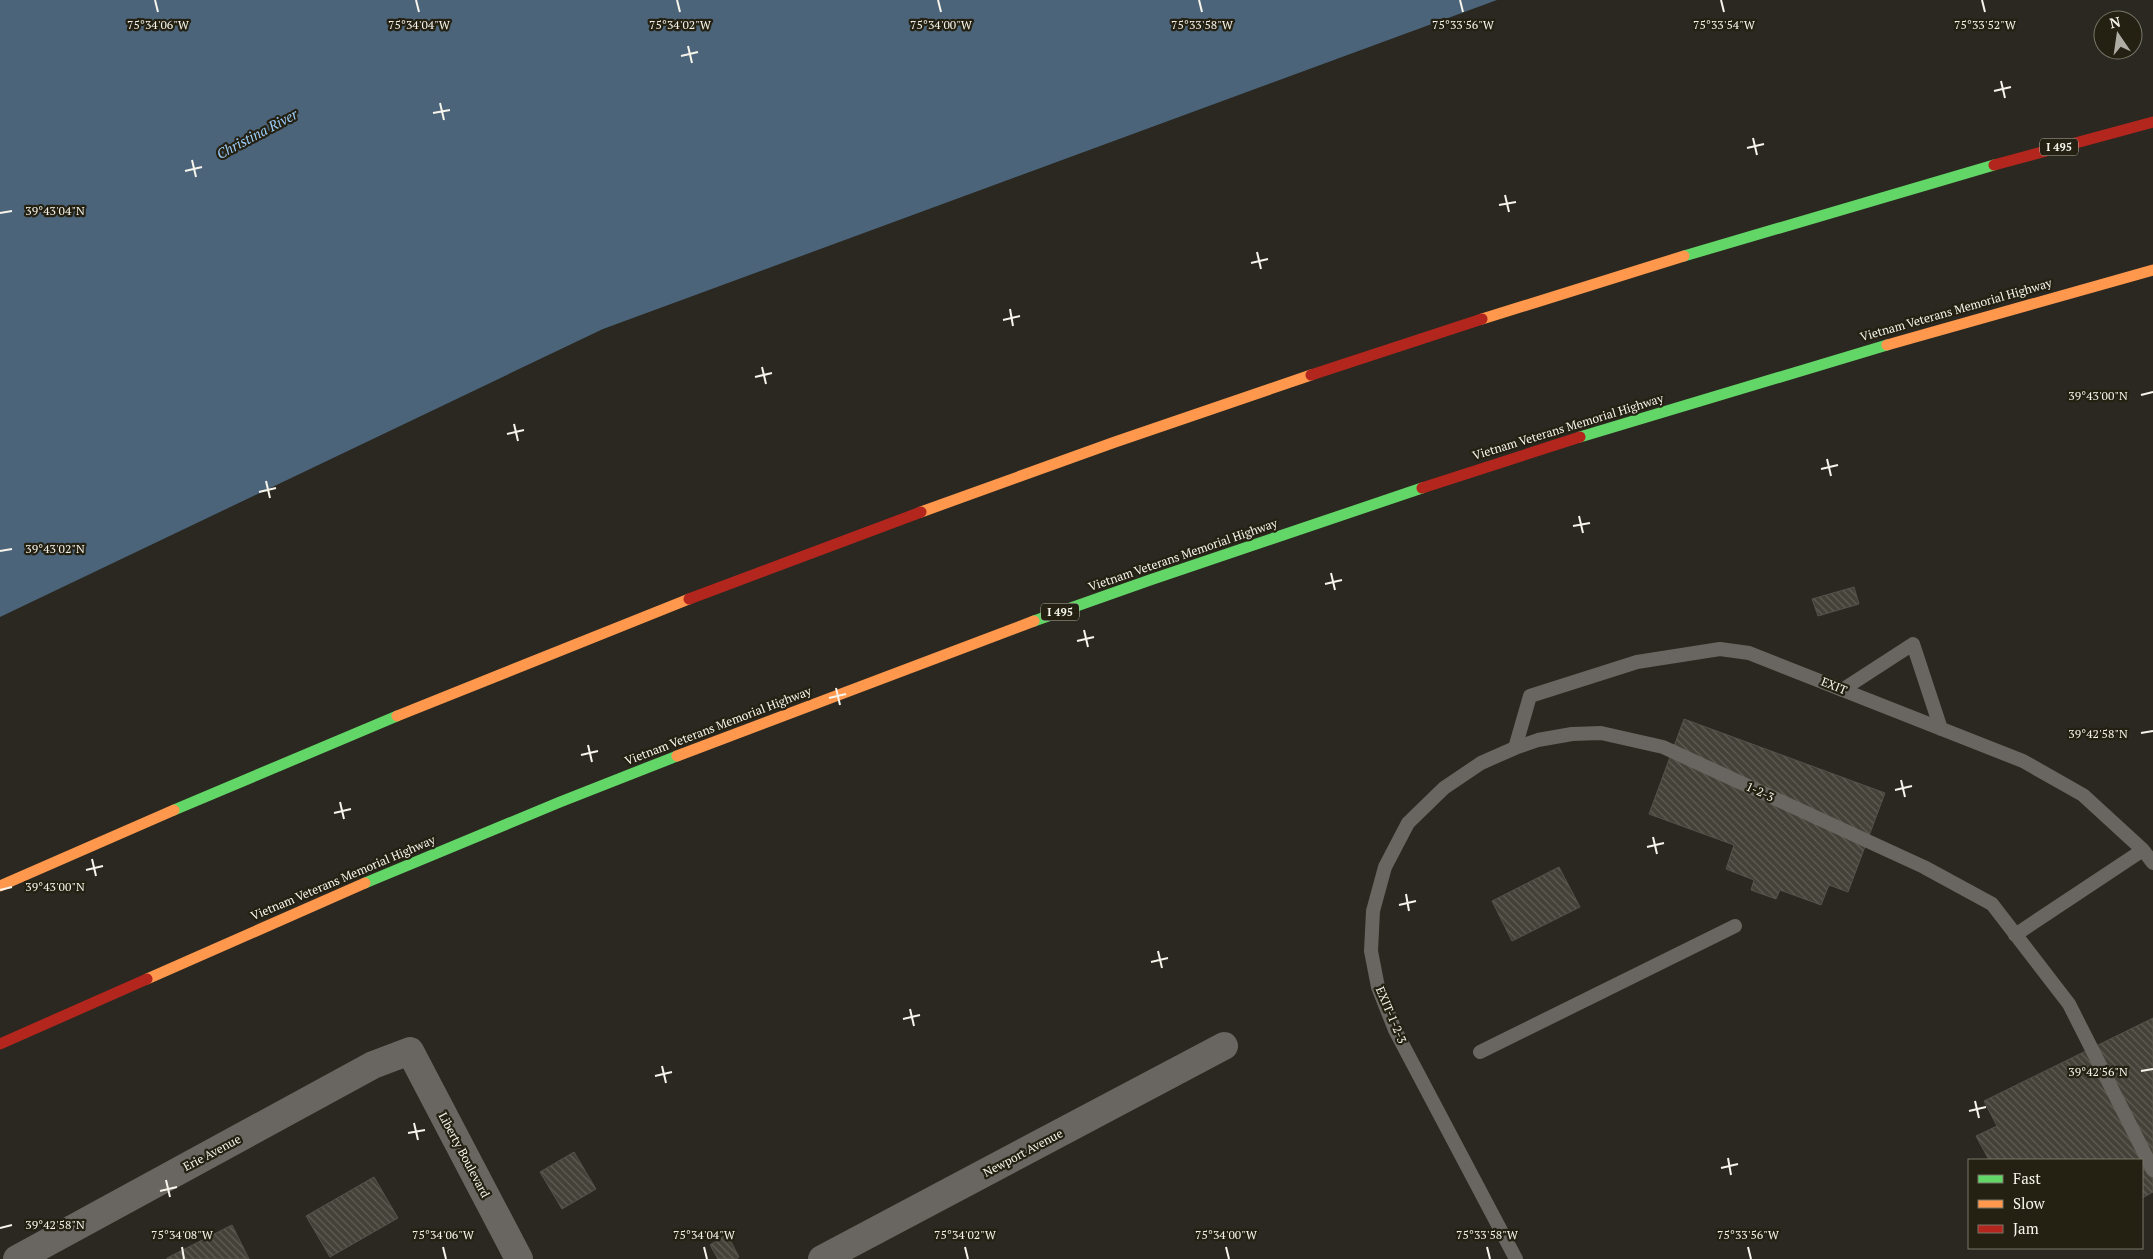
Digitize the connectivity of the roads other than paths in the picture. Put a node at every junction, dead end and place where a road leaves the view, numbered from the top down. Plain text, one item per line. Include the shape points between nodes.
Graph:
1 (2153, 122) edge
2 (2153, 270) edge
3 (1842, 690) junction
4 (1941, 729) junction
5 (1515, 748) junction
6 (2143, 850) junction
7 (2153, 863) edge
8 (0, 886) edge
9 (1735, 926) dead end
10 (2016, 934) junction
11 (0, 1044) edge
12 (1224, 1046) dead end
13 (410, 1051) joint
14 (1480, 1052) dead end
15 (2153, 1170) edge
16 (17, 1259) edge
17 (519, 1259) edge
18 (822, 1259) edge
19 (1516, 1259) edge

1 - 8 highway, I 495 via 1847,207 1591,284 1341,364 1106,445 605,631
2 - 11 highway, Vietnam Veterans Memorial Highway / I 495 via 1814,365 1551,446 1061,612 554,804 332,897
3 - 4 lane, EXIT
3 - 4 lane via 1913,644
3 - 5 lane, EXIT via 1749,653 1720,649 1675,655 1637,662 1530,696
4 - 6 lane, EXIT via 2023,761 2084,795
5 - 10 lane, 1-2-3 via 1538,740 1601,733 1662,747 1924,867 1992,904
5 - 19 lane, EXIT-1-2-3 via 1481,763 1444,788 1408,823 1385,867 1373,911 1371,951 1378,987 1395,1030
6 - 7 lane, EXIT
6 - 10 lane
9 - 14 lane
10 - 15 lane via 2069,1004
12 - 18 street, Newport Avenue
13 - 16 street, Erie Avenue via 373,1065
13 - 17 street, Liberty Boulevard

